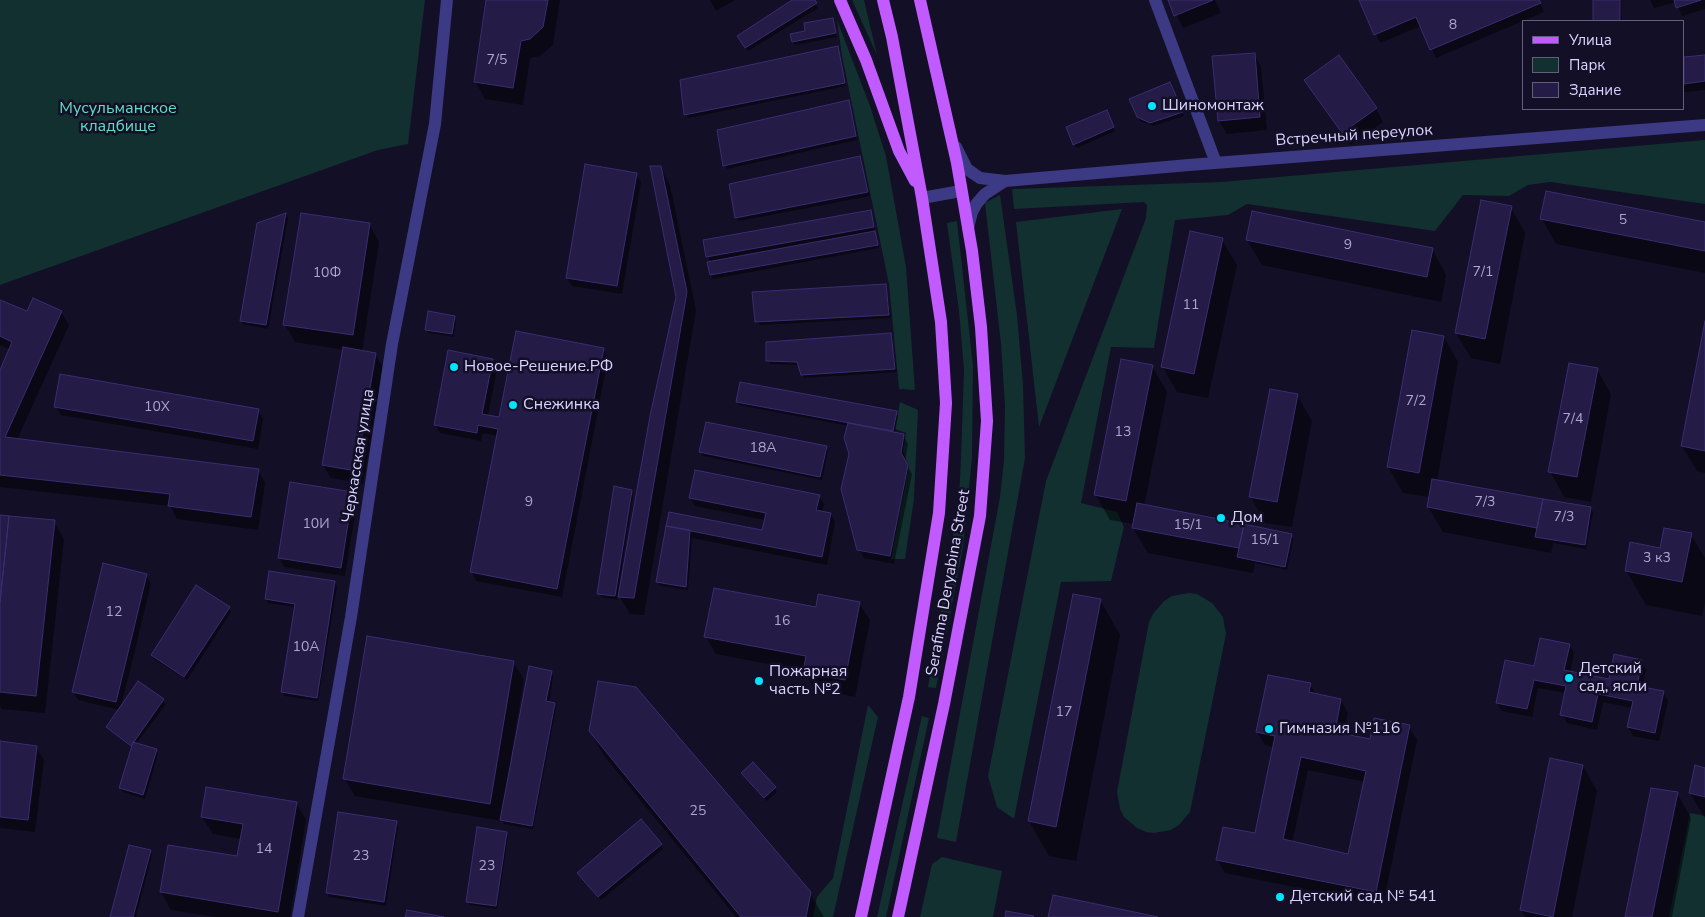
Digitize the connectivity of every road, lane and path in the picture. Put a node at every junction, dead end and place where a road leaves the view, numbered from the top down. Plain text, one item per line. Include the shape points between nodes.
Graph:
1 (446, 0) edge
2 (840, 0) edge
3 (883, 0) edge
4 (920, 0) edge
5 (1155, 0) edge
6 (1705, 125) edge
7 (951, 135) junction
8 (1216, 162) junction
9 (1005, 182) junction
10 (961, 191) junction
11 (921, 195) junction
12 (968, 230) junction
13 (298, 917) edge
14 (861, 917) edge
15 (898, 917) edge

1 - 13 street, Черкасская улица via 435,124 392,344 351,617
2 - 11 main road via 899,151
3 - 11 main road, Serafima Deryabina Street
4 - 7 main road, Serafima Deryabina Street
5 - 8 street
6 - 8 street, Встречный переулок
7 - 9 street, Встречный переулок via 967,168 980,178
7 - 10 main road, Serafima Deryabina Street
8 - 9 street, Встречный переулок
9 - 12 street, Встречный переулок via 977,203
10 - 11 street
10 - 12 main road, Serafima Deryabina Street
11 - 14 main road, Serafima Deryabina Street via 941,322 946,403 939,513 909,697
12 - 15 main road, Serafima Deryabina Street via 981,327 987,421 980,516

